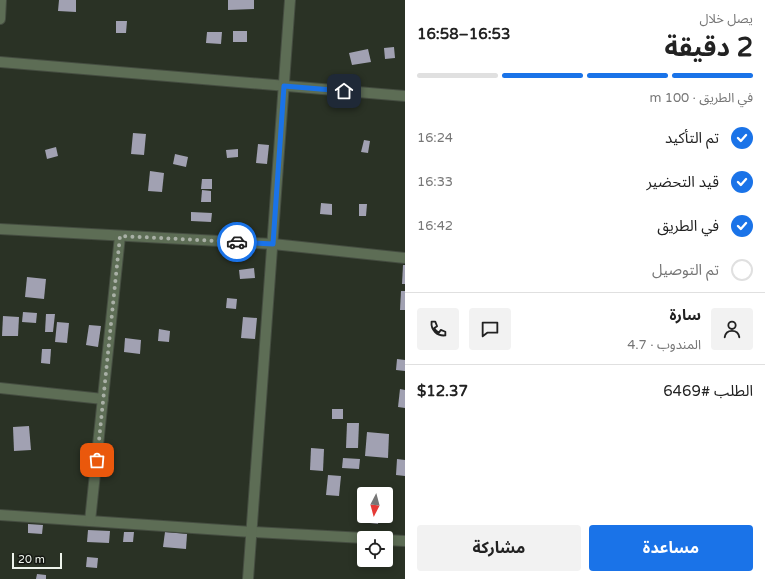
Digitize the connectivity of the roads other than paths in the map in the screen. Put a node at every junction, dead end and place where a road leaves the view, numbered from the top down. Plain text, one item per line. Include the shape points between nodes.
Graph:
1 (1, 0) edge
2 (290, 0) edge
3 (0, 19) edge
4 (0, 62) edge
5 (284, 86) junction
6 (405, 96) edge
7 (0, 229) edge
8 (120, 236) junction
9 (273, 244) junction
10 (405, 258) edge
11 (0, 388) edge
12 (103, 399) junction
13 (0, 515) edge
14 (90, 521) junction
15 (252, 532) junction
16 (357, 538) edge
17 (393, 540) edge
18 (405, 541) edge
19 (248, 579) edge

1 - 3 street
2 - 5 street
4 - 5 street
5 - 6 street
5 - 9 street
7 - 8 street
8 - 9 street
8 - 12 street
9 - 10 street
9 - 15 street
11 - 12 street
12 - 14 street
13 - 14 street
14 - 15 street
15 - 16 street
15 - 19 street
17 - 18 street

